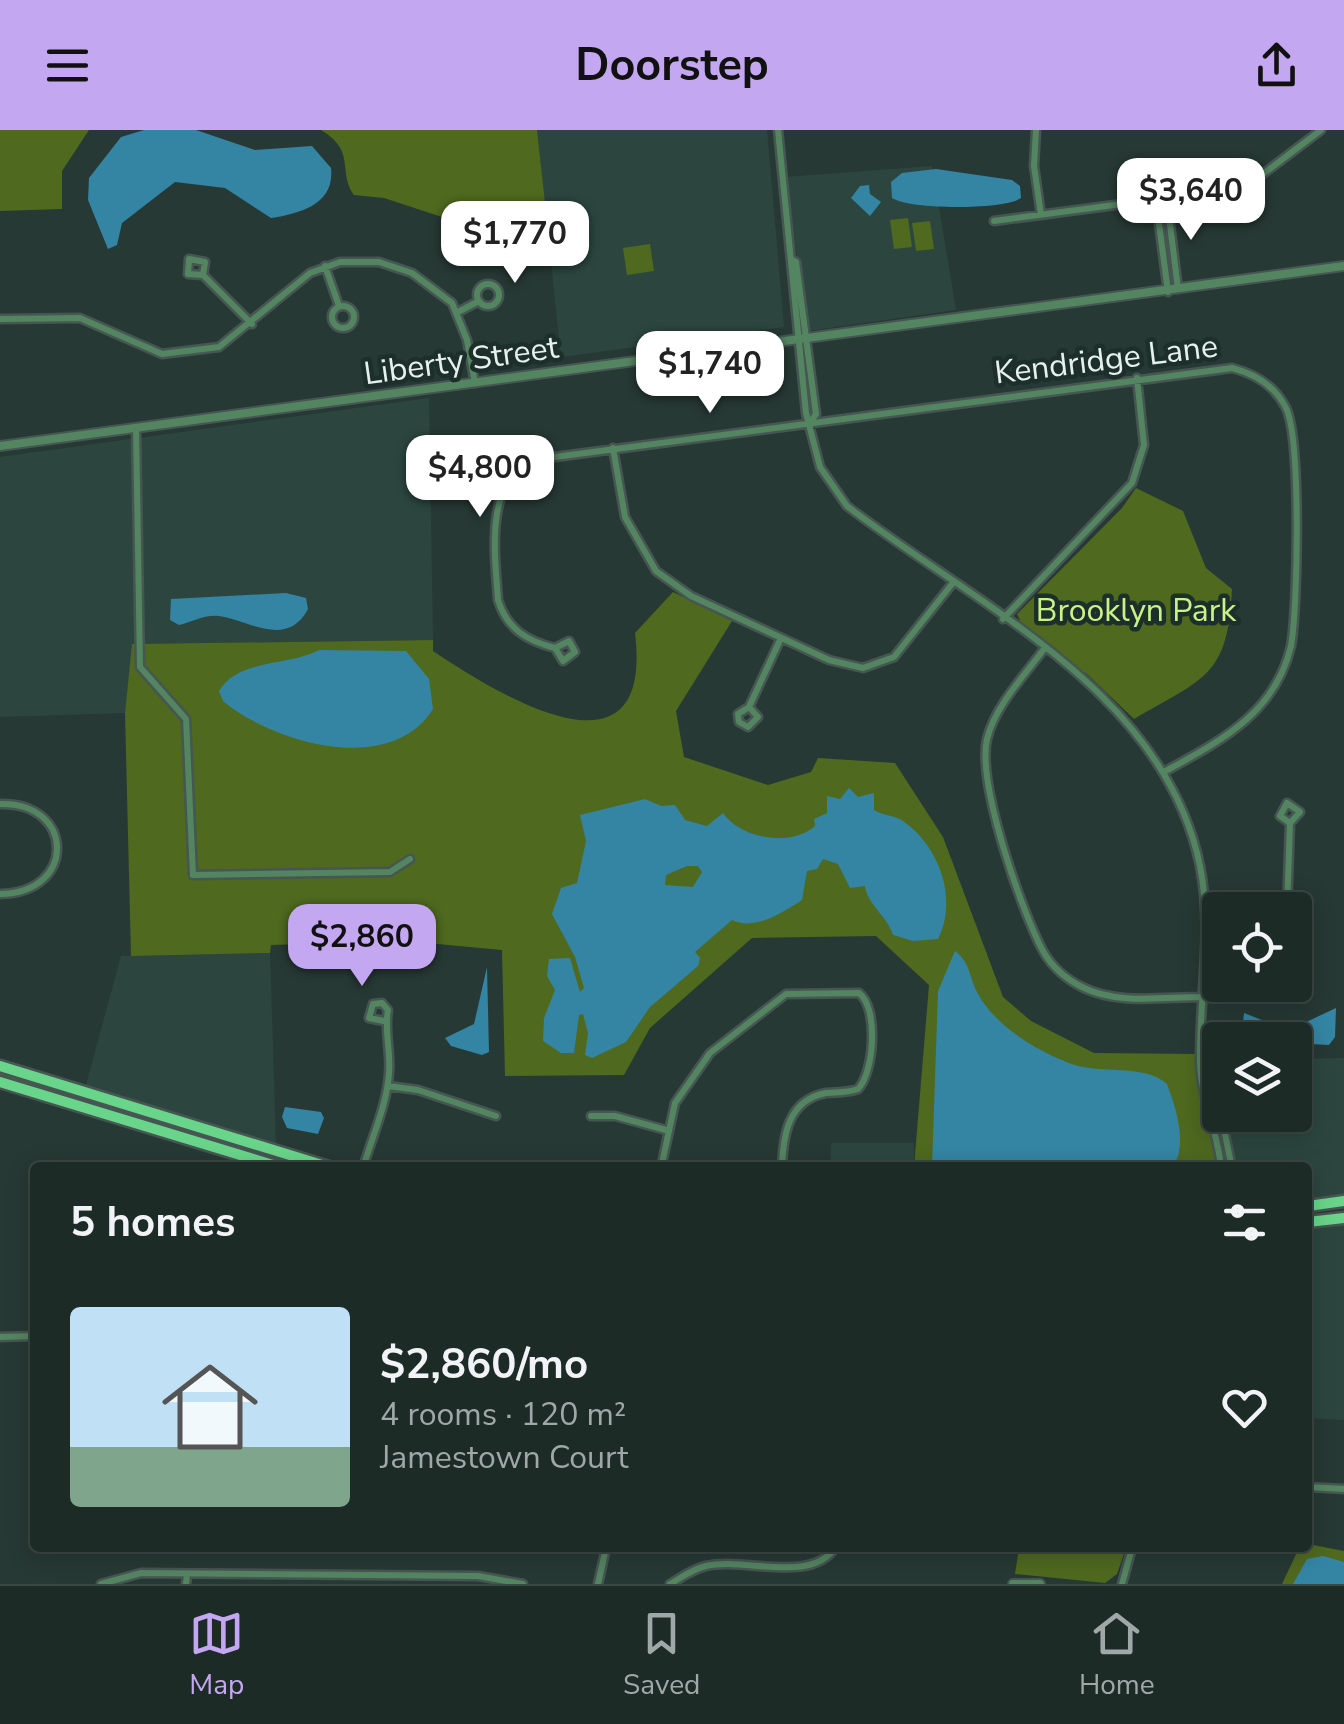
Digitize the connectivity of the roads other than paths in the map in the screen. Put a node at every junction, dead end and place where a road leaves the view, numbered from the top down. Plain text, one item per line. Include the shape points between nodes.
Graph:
1 (778, 130) edge
2 (1036, 130) edge
3 (1321, 130) edge
4 (1167, 200) junction
5 (1156, 201) junction
6 (1041, 215) junction
7 (994, 222) dead end
8 (791, 258) junction
9 (324, 266) junction
10 (1344, 266) edge
11 (203, 275) dead end
12 (1173, 291) junction
13 (479, 301) dead end
14 (339, 306) dead end
15 (456, 313) junction
16 (0, 320) edge
17 (252, 324) junction
18 (808, 339) junction
19 (796, 340) junction
20 (1137, 378) junction
21 (475, 383) junction
22 (811, 421) junction
23 (136, 428) junction
24 (0, 446) edge
25 (614, 448) junction
26 (952, 584) junction
27 (1002, 619) junction
28 (781, 638) junction
29 (555, 648) dead end
30 (1044, 649) junction
31 (750, 707) dead end
32 (1164, 772) junction
33 (0, 804) edge
34 (1290, 823) dead end
35 (410, 859) dead end
36 (1203, 892) edge
37 (1287, 892) edge
38 (0, 894) edge
39 (1202, 996) edge
40 (384, 1021) dead end
41 (0, 1066) edge
42 (0, 1082) edge
43 (388, 1086) junction
44 (496, 1116) dead end
45 (591, 1116) dead end
46 (666, 1130) junction
47 (1213, 1132) edge
48 (1224, 1132) edge
49 (254, 1143) junction
50 (252, 1162) edge
51 (313, 1162) edge
52 (365, 1162) edge
53 (663, 1162) edge
54 (783, 1162) edge
55 (1220, 1162) edge
56 (1231, 1162) edge
57 (1344, 1201) edge
58 (1312, 1205) edge
59 (1344, 1218) edge
60 (1312, 1222) edge
61 (0, 1336) edge
62 (30, 1336) edge
63 (1312, 1488) edge
64 (1344, 1489) edge
65 (605, 1552) edge
66 (831, 1552) edge
67 (1131, 1552) edge
68 (186, 1574) junction
69 (428, 1580) edge
70 (100, 1584) edge
71 (186, 1584) edge
72 (522, 1584) edge
73 (598, 1584) edge
74 (670, 1584) edge
75 (1013, 1584) edge
76 (1040, 1584) edge
77 (1122, 1584) edge

1 - 8 street
2 - 6 street
3 - 4 street via 1244,184
4 - 5 street
4 - 12 street
5 - 6 street
5 - 12 street
6 - 7 street
8 - 18 street
8 - 19 street
9 - 14 street
9 - 15 street via 363,260 401,268 452,303
9 - 17 street via 296,282
10 - 12 street, Liberty Street
11 - 17 street
12 - 18 street, Liberty Street
13 - 15 street
15 - 21 street
16 - 17 street via 80,318 162,354 219,347
18 - 19 street, Liberty Street
18 - 22 street via 816,414
19 - 21 street, Liberty Street
19 - 22 street
20 - 22 street, Kendridge Lane
20 - 27 street via 1144,436 1132,484
20 - 32 street, Kendridge Lane via 1244,371 1280,398 1294,438 1293,635 1284,672 1247,722
21 - 23 street, Liberty Street
22 - 25 street, Kendridge Lane
22 - 26 street via 820,468 840,500
23 - 24 street, Liberty Street
23 - 35 street via 140,667 186,719 193,875 390,872
25 - 28 street via 624,517 656,571 682,591
25 - 29 street, Kendridge Lane via 532,460 502,485 500,607 518,632
26 - 27 street
26 - 28 street via 905,648 876,666 842,664
27 - 30 street
28 - 31 street
30 - 32 street via 1108,699
30 - 39 street via 998,712 985,763 992,807 1037,938 1058,972 1098,994
32 - 36 street via 1191,831
33 - 38 street via 42,812 52,827 54,855 42,884 27,893
34 - 37 street
40 - 43 street
41 - 49 main road
42 - 50 main road
43 - 44 street
43 - 52 street
45 - 46 street
46 - 53 street
46 - 54 street via 700,1064 777,998 796,991 859,994 870,1014 866,1079 858,1089 818,1096 798,1108 786,1125
47 - 55 street
48 - 56 street
49 - 50 street
49 - 51 main road
57 - 58 main road
59 - 60 main road
61 - 62 street
63 - 64 street
65 - 73 street
66 - 74 street via 810,1566 715,1565
67 - 77 street
68 - 69 street
68 - 70 street via 126,1575
68 - 71 street
69 - 72 street via 487,1577
75 - 76 street

